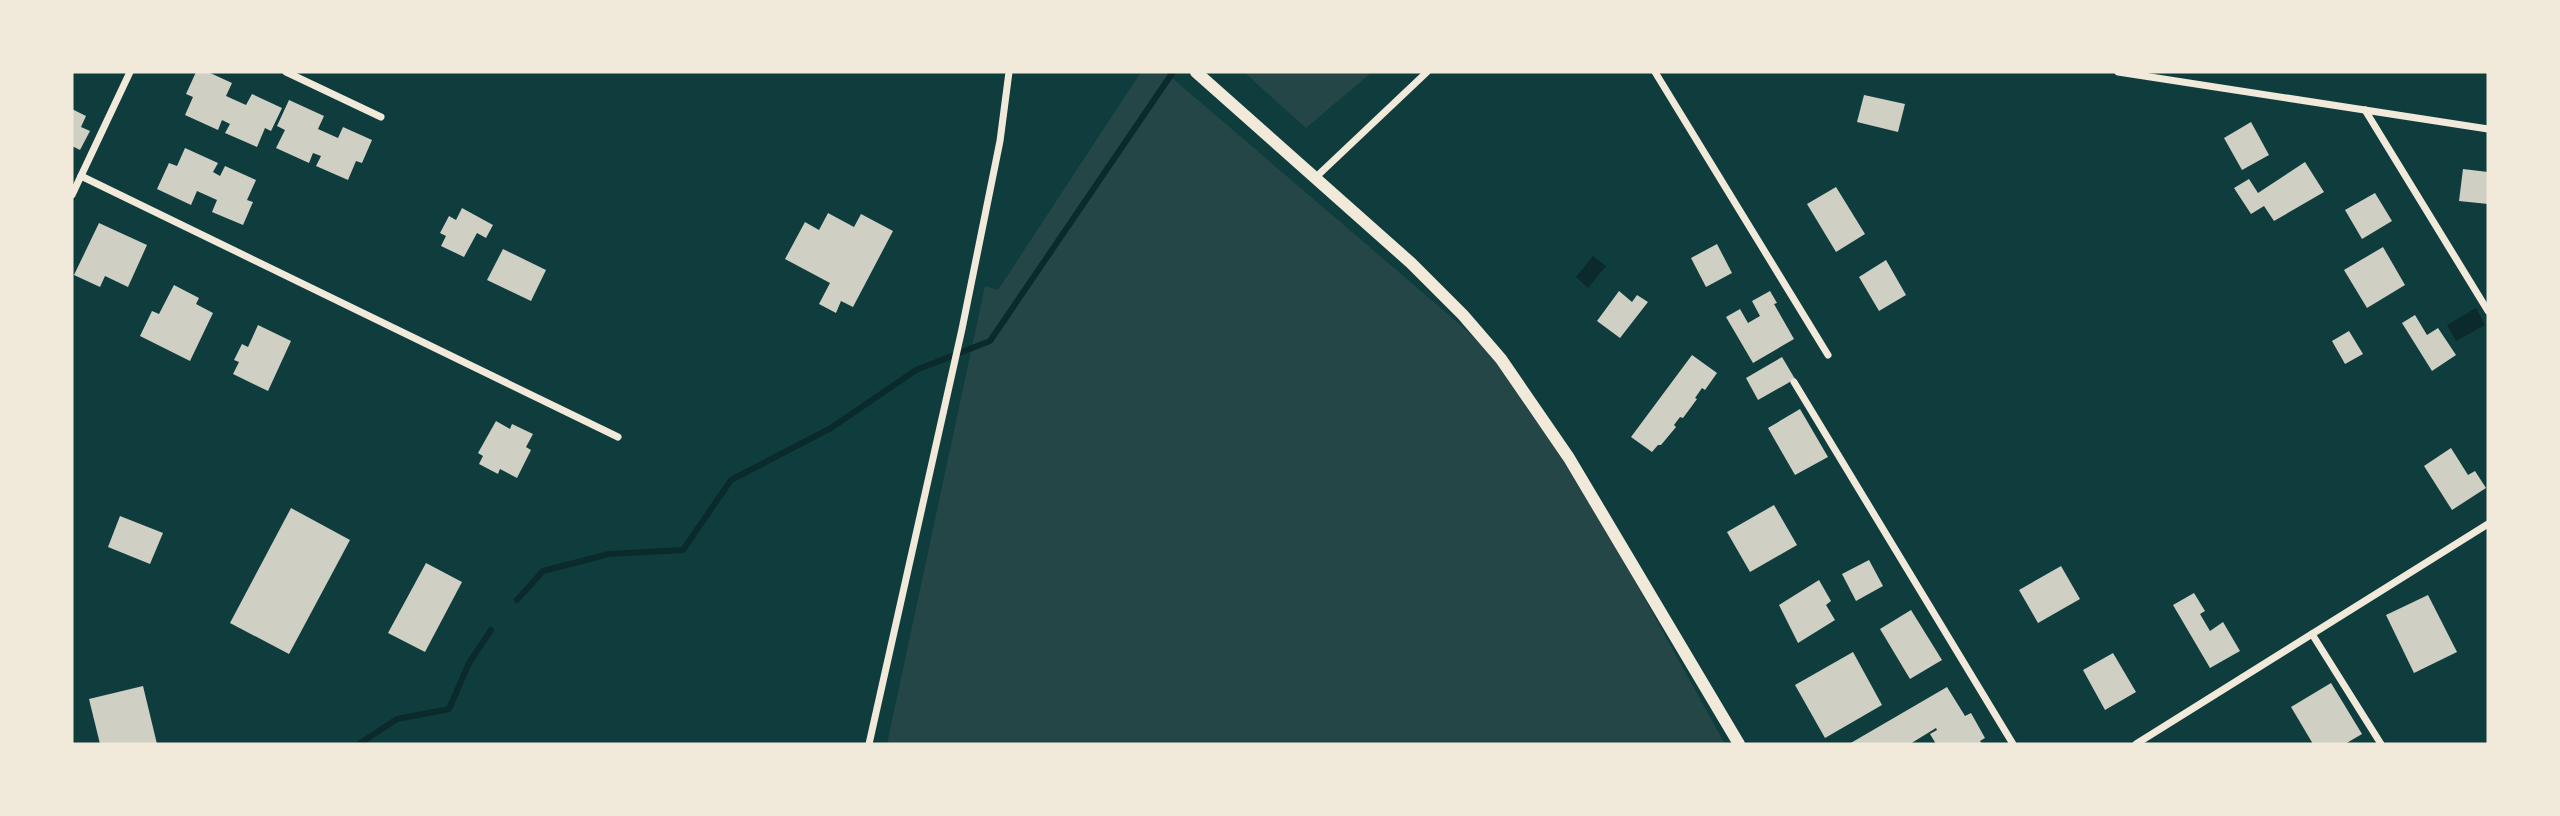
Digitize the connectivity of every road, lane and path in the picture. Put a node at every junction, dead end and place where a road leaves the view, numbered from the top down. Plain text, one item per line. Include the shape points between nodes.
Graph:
1 (130, 72) edge
2 (286, 72) edge
3 (1009, 72) edge
4 (1427, 72) edge
5 (1655, 72) edge
6 (2118, 72) edge
7 (1198, 74) edge
8 (2365, 110) junction
9 (381, 117) dead end
10 (2488, 129) edge
11 (81, 176) junction
12 (1315, 178) junction
13 (72, 195) edge
14 (2488, 311) edge
15 (1828, 355) dead end
16 (1794, 382) dead end
17 (618, 437) dead end
18 (2488, 524) edge
19 (2312, 634) junction
20 (869, 744) edge
21 (1739, 744) edge
22 (2013, 744) edge
23 (2136, 744) edge
24 (2381, 744) edge

1 - 11 street
2 - 9 street
3 - 20 street via 1000,141 962,329
4 - 12 street
5 - 15 street
6 - 8 street
7 - 12 street
8 - 10 street
8 - 14 street
11 - 13 street
11 - 17 street
12 - 21 street via 1447,299 1513,375 1569,458
16 - 22 street
18 - 19 street
19 - 23 street
19 - 24 street

